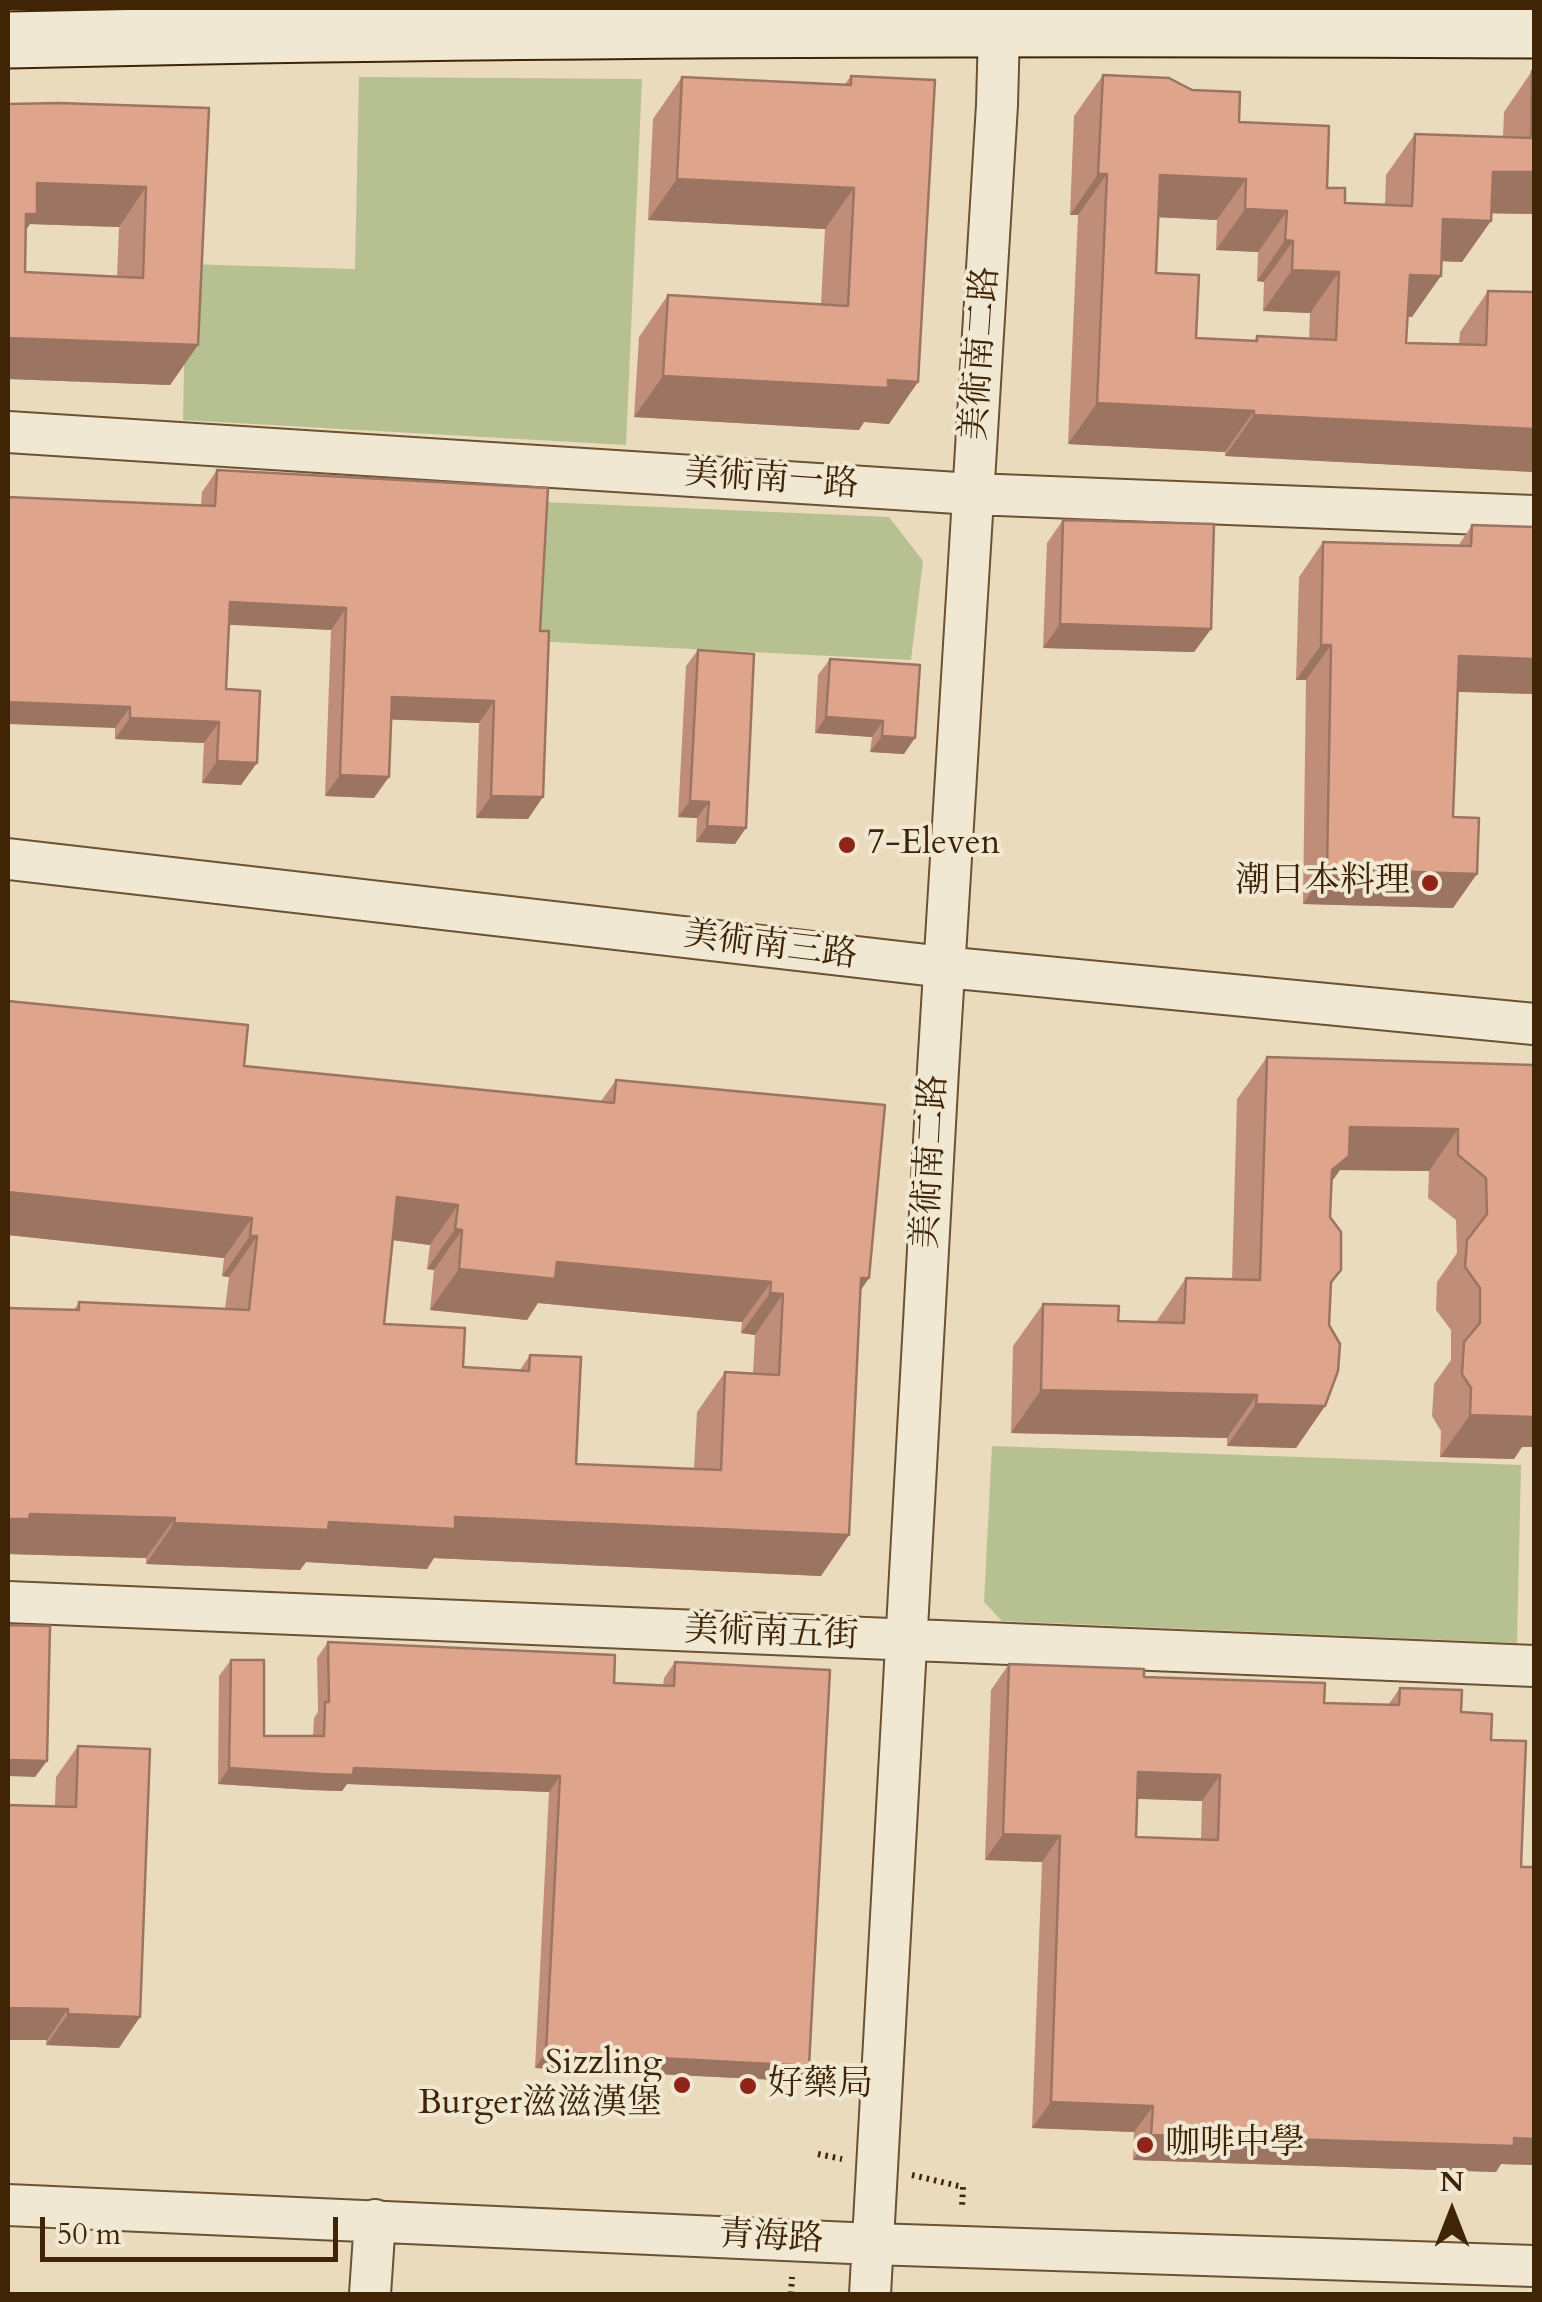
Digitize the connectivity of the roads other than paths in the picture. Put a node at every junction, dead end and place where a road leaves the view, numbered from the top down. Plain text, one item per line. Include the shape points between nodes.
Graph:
1 (999, 30) junction
2 (1534, 30) edge
3 (8, 40) edge
4 (8, 432) edge
5 (973, 494) junction
6 (1534, 516) edge
7 (8, 859) edge
8 (944, 967) junction
9 (1534, 1024) edge
10 (8, 1602) edge
11 (905, 1640) junction
12 (1534, 1666) edge
13 (8, 2204) edge
14 (375, 2220) junction
15 (873, 2244) junction
16 (1534, 2266) edge
17 (370, 2294) edge
18 (870, 2294) edge

1 - 2 street
1 - 3 street
1 - 5 street, 美術南二路
4 - 5 street, 美術南一路
5 - 6 street, 美術南一路
5 - 8 street, 美術南二路
7 - 8 street, 美術南三路
8 - 9 street, 美術南三路
8 - 11 street, 美術南二路
10 - 11 street, 美術南五街
11 - 12 street, 美術南五街
11 - 15 street, 美術南二路
13 - 14 street, 青海路
14 - 15 street, 青海路
14 - 17 street
15 - 16 street, 青海路
15 - 18 street, 美術南二路

